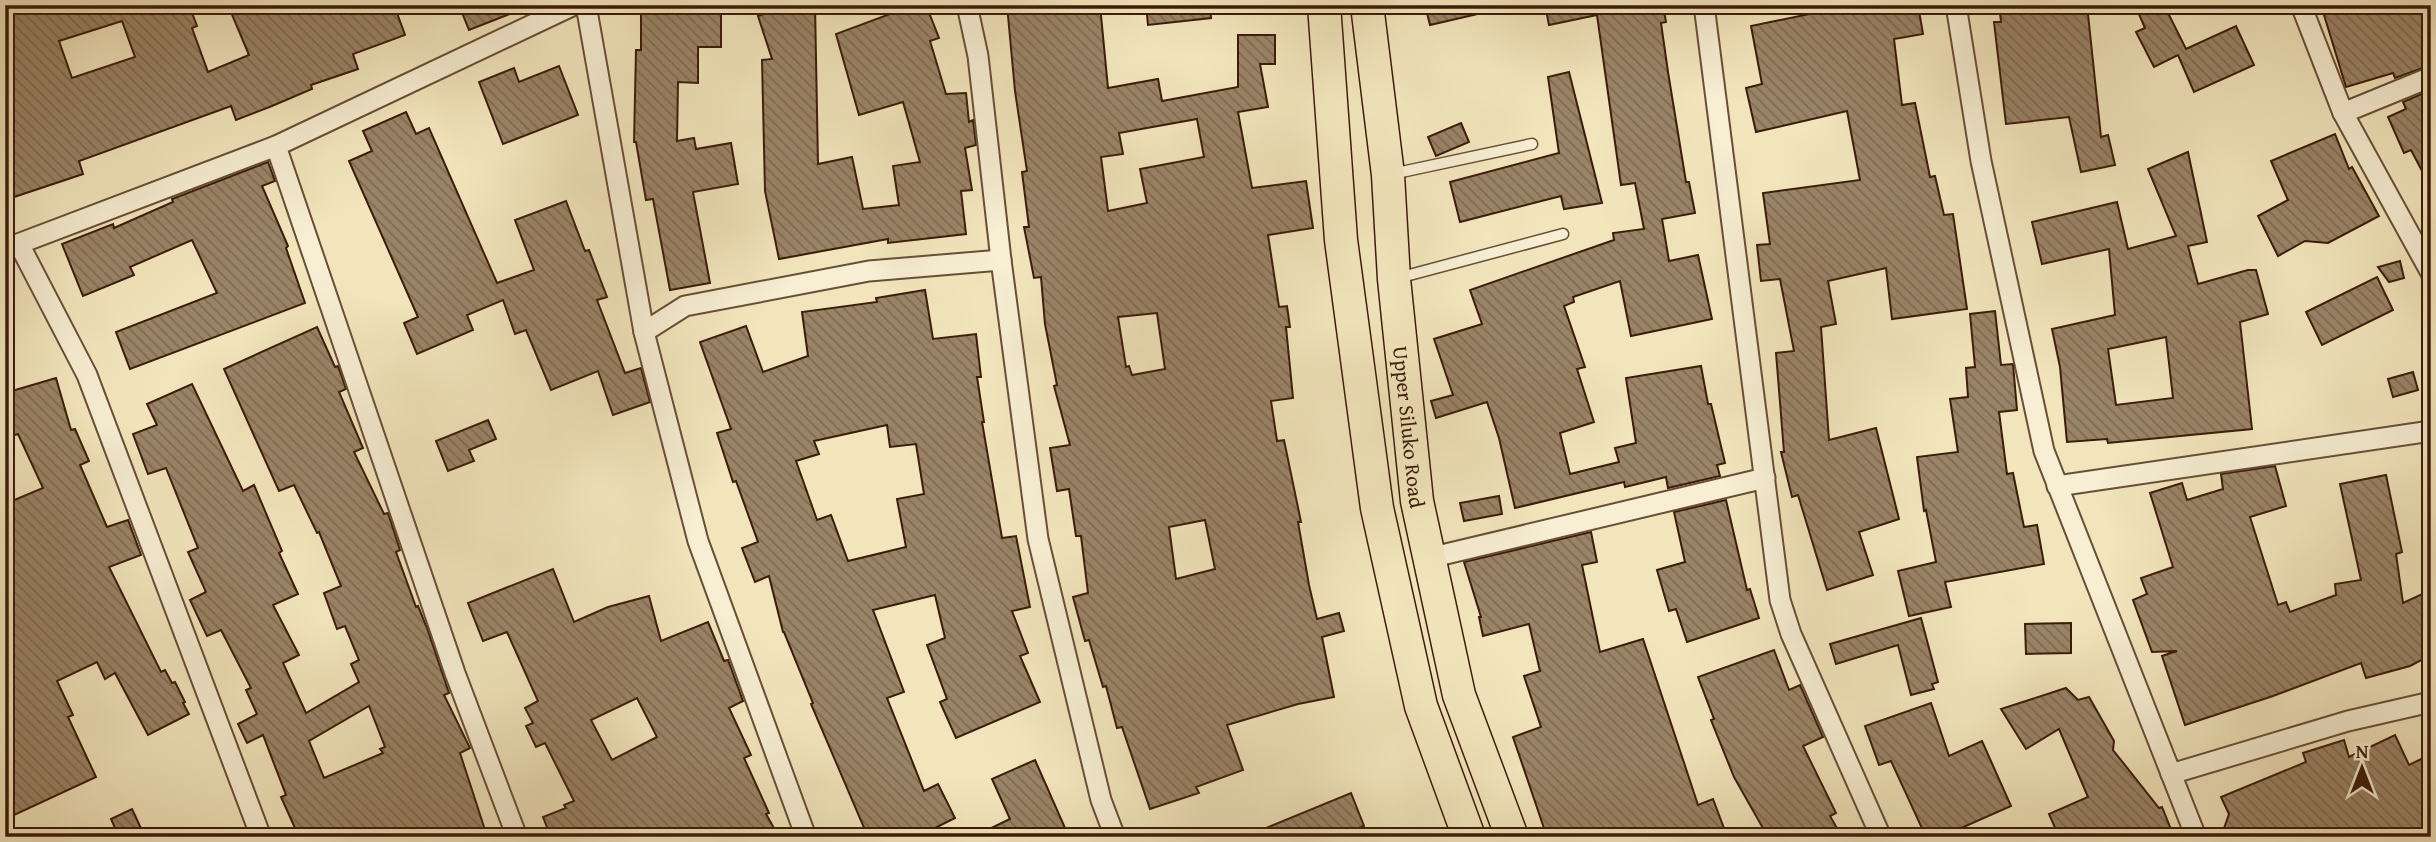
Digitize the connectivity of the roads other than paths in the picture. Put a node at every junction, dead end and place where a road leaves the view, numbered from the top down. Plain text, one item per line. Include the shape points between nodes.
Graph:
1 (574, 5) edge
2 (586, 5) edge
3 (967, 5) edge
4 (1324, 5) edge
5 (1367, 5) edge
6 (1704, 5) edge
7 (1956, 5) edge
8 (2301, 5) edge
9 (2431, 77) edge
10 (2343, 113) junction
11 (1532, 144) dead end
12 (276, 146) junction
13 (1388, 175) junction
14 (1563, 234) dead end
15 (12, 246) edge
16 (1001, 260) junction
17 (2431, 274) edge
18 (1394, 279) junction
19 (644, 332) junction
20 (2431, 431) edge
21 (1765, 478) junction
22 (2057, 486) junction
23 (1429, 558) junction
24 (2431, 702) edge
25 (2171, 775) junction
26 (261, 837) edge
27 (517, 837) edge
28 (806, 837) edge
29 (1115, 837) edge
30 (1469, 837) edge
31 (1512, 837) edge
32 (1881, 837) edge
33 (2196, 837) edge

1 - 12 street
2 - 19 street
3 - 16 street via 978,56
4 - 30 main road, Upper Siluko Road via 1341,240 1377,508 1421,706
5 - 13 main road, Upper Siluko Road
6 - 21 street
7 - 22 street via 1981,161 2043,451
8 - 10 street
9 - 10 street
10 - 17 street
11 - 13 lane
12 - 15 street
12 - 27 street via 455,673
13 - 18 main road, Upper Siluko Road
14 - 18 lane
15 - 26 street via 87,375
16 - 19 street via 869,271 685,306
16 - 29 street via 1038,539 1101,800
18 - 23 main road, Upper Siluko Road via 1417,501
19 - 28 street via 698,541
20 - 22 street
21 - 23 street
21 - 32 street via 1780,600
22 - 25 street
23 - 31 main road, Upper Siluko Road via 1459,695
24 - 25 street via 2348,721
25 - 33 street

